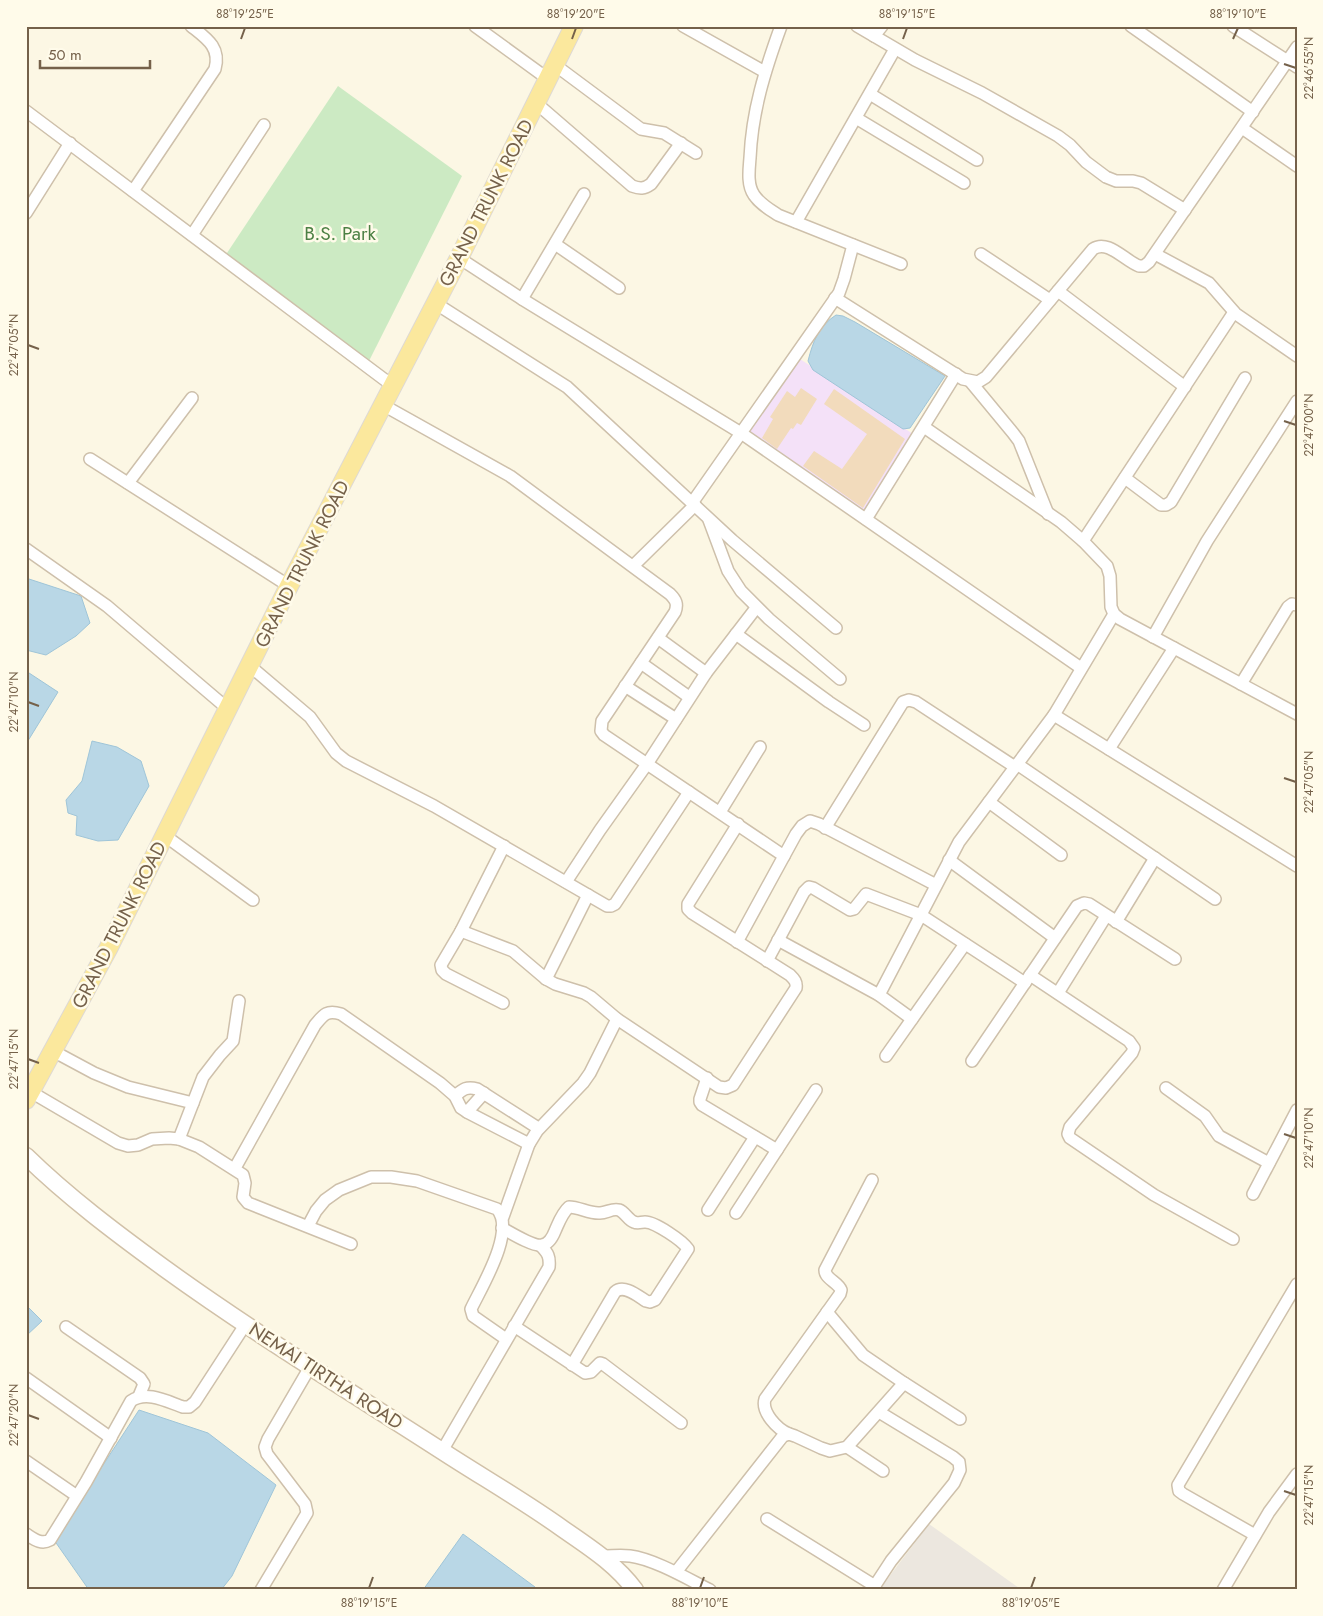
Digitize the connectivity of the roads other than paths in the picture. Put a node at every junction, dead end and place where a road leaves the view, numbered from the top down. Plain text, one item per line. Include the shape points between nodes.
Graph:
1 (191, 26) edge
2 (475, 26) edge
3 (574, 26) edge
4 (683, 26) edge
5 (781, 26) edge
6 (857, 26) edge
7 (882, 26) edge
8 (1131, 26) edge
9 (1233, 26) edge
10 (874, 36) junction
11 (1297, 46) edge
12 (895, 49) junction
13 (1292, 64) edge
14 (551, 72) junction
15 (764, 72) junction
16 (870, 94) junction
17 (536, 103) junction
18 (26, 111) edge
19 (1253, 112) junction
20 (856, 118) junction
21 (264, 125) dead end
22 (1242, 128) junction
23 (70, 143) junction
24 (681, 143) junction
25 (696, 153) dead end
26 (977, 160) dead end
27 (1297, 166) edge
28 (964, 183) dead end
29 (133, 191) junction
30 (584, 194) dead end
31 (1185, 210) junction
32 (26, 213) edge
33 (796, 222) junction
34 (192, 235) junction
35 (555, 244) junction
36 (852, 245) junction
37 (981, 254) dead end
38 (1155, 254) junction
39 (459, 258) junction
40 (901, 264) dead end
41 (619, 288) dead end
42 (1054, 296) junction
43 (835, 298) junction
44 (522, 299) junction
45 (435, 303) junction
46 (1234, 312) junction
47 (1297, 356) edge
48 (956, 374) junction
49 (1246, 378) dead end
50 (970, 382) junction
51 (393, 386) junction
52 (1185, 387) junction
53 (192, 398) dead end
54 (1297, 401) edge
55 (383, 405) junction
56 (924, 427) junction
57 (741, 433) junction
58 (90, 459) dead end
59 (1125, 478) junction
60 (128, 483) junction
61 (694, 504) junction
62 (1048, 514) junction
63 (707, 516) junction
64 (866, 519) junction
65 (1083, 541) junction
66 (26, 549) edge
67 (633, 566) junction
68 (289, 586) junction
69 (1297, 605) edge
70 (756, 608) junction
71 (1114, 614) junction
72 (836, 628) dead end
73 (736, 634) junction
74 (1153, 637) junction
75 (658, 638) junction
76 (1174, 648) junction
77 (641, 663) junction
78 (250, 666) junction
79 (1081, 668) junction
80 (706, 673) junction
81 (840, 679) dead end
82 (1241, 684) junction
83 (625, 686) junction
84 (689, 697) junction
85 (228, 709) junction
86 (1297, 714) edge
87 (1054, 715) junction
88 (676, 719) junction
89 (864, 725) dead end
90 (760, 747) dead end
91 (1109, 749) junction
92 (647, 764) junction
93 (1016, 766) junction
94 (689, 792) junction
95 (989, 802) junction
96 (720, 812) junction
97 (738, 824) junction
98 (825, 828) junction
99 (164, 835) junction
100 (504, 846) junction
101 (1061, 855) dead end
102 (784, 856) junction
103 (1155, 858) junction
104 (949, 860) junction
105 (1297, 866) edge
106 (566, 882) junction
107 (936, 885) junction
108 (588, 895) junction
109 (1215, 899) dead end
110 (252, 900) dead end
111 (921, 915) junction
112 (1111, 919) junction
113 (461, 930) junction
114 (1054, 938) junction
115 (778, 940) junction
116 (737, 942) junction
117 (965, 944) junction
118 (1175, 959) dead end
119 (766, 961) junction
120 (546, 979) junction
121 (1027, 979) junction
122 (1058, 993) junction
123 (879, 995) junction
124 (239, 1001) dead end
125 (503, 1003) dead end
126 (617, 1019) junction
127 (912, 1019) junction
128 (53, 1051) junction
129 (886, 1056) dead end
130 (972, 1061) dead end
131 (707, 1078) junction
132 (1166, 1088) dead end
133 (816, 1090) dead end
134 (484, 1093) junction
135 (28, 1096) edge
136 (455, 1096) junction
137 (193, 1104) junction
138 (1297, 1110) edge
139 (467, 1112) junction
140 (538, 1128) junction
141 (755, 1137) junction
142 (179, 1139) junction
143 (529, 1144) junction
144 (777, 1150) junction
145 (26, 1156) edge
146 (1269, 1163) junction
147 (235, 1168) junction
148 (872, 1180) dead end
149 (1253, 1194) dead end
150 (708, 1210) dead end
151 (736, 1213) dead end
152 (502, 1223) junction
153 (308, 1226) junction
154 (1233, 1239) dead end
155 (351, 1244) dead end
156 (542, 1246) junction
157 (1295, 1291) edge
158 (827, 1312) junction
159 (246, 1325) junction
160 (514, 1326) junction
161 (66, 1327) dead end
162 (506, 1338) junction
163 (572, 1365) junction
164 (310, 1367) junction
165 (26, 1378) edge
166 (904, 1383) junction
167 (139, 1396) junction
168 (879, 1412) junction
169 (960, 1419) dead end
170 (681, 1423) dead end
171 (789, 1434) junction
172 (111, 1438) junction
173 (847, 1447) junction
174 (442, 1451) junction
175 (26, 1461) edge
176 (883, 1471) dead end
177 (1297, 1474) edge
178 (77, 1496) junction
179 (767, 1518) dead end
180 (26, 1534) edge
181 (1255, 1535) junction
182 (603, 1556) junction
183 (676, 1572) junction
184 (874, 1588) edge
185 (635, 1589) edge
186 (261, 1590) edge
187 (710, 1590) edge
188 (1224, 1590) edge

1 - 29 street via 215,50 218,58 215,68
2 - 14 street
3 - 14 main road, GRAND TRUNK ROAD
4 - 15 street
5 - 15 street
6 - 10 street
7 - 10 street
8 - 19 street
9 - 13 street
10 - 12 street
11 - 13 street
12 - 16 street
12 - 31 street via 1058,136 1106,177 1141,183
13 - 19 street
14 - 17 main road, GRAND TRUNK ROAD
14 - 24 street via 641,129 664,133
15 - 33 street via 751,136 750,183 754,195 764,206
16 - 20 street
16 - 26 street
17 - 24 street via 632,186 639,188 651,184
17 - 39 main road, GRAND TRUNK ROAD
18 - 23 street
19 - 22 street
20 - 28 street
20 - 33 street
21 - 34 street
22 - 27 street
22 - 31 street
23 - 29 street
23 - 32 street
24 - 25 street
29 - 34 street
30 - 35 street
31 - 38 street
33 - 36 street
34 - 51 street
35 - 41 street
35 - 44 street
36 - 40 street
36 - 43 street via 844,279
37 - 42 street
38 - 42 street via 1140,266 1107,247 1097,246
38 - 46 street via 1209,283
39 - 44 street
39 - 45 main road, GRAND TRUNK ROAD
42 - 50 street via 986,377
42 - 52 street
43 - 48 street
43 - 57 street
44 - 57 street
45 - 51 main road, GRAND TRUNK ROAD
45 - 61 street via 567,387
46 - 47 street
46 - 52 street
48 - 50 street
48 - 56 street
49 - 59 street via 1171,502 1161,505
50 - 62 street via 1019,441
51 - 55 main road, GRAND TRUNK ROAD
52 - 59 street
53 - 60 street
54 - 74 street via 1207,541
55 - 67 street via 510,476
55 - 68 main road, GRAND TRUNK ROAD
56 - 62 street
56 - 64 street
57 - 61 street
57 - 64 street
58 - 60 street
59 - 65 street
60 - 68 street
61 - 63 street
61 - 67 street
62 - 65 street
63 - 70 street via 728,571
63 - 72 street
64 - 79 street
65 - 71 street via 1107,566
66 - 85 street via 107,606
67 - 75 street via 676,600 675,612
68 - 78 main road, GRAND TRUNK ROAD
69 - 82 street via 1288,607
70 - 73 street
70 - 81 street
71 - 74 street
71 - 79 street
73 - 80 street
73 - 89 street
74 - 76 street
75 - 77 street
75 - 80 street
76 - 82 street
76 - 91 street
77 - 83 street
77 - 84 street
78 - 85 main road, GRAND TRUNK ROAD
78 - 100 street via 310,717 346,761
79 - 87 street
80 - 84 street
82 - 86 street
83 - 88 street
83 - 92 street via 602,721 601,731
84 - 88 street
85 - 99 main road, GRAND TRUNK ROAD
87 - 91 street
87 - 93 street
88 - 92 street
90 - 96 street
91 - 105 street
92 - 94 street
92 - 106 street
93 - 95 street
93 - 98 street via 909,700 904,702
93 - 103 street
94 - 96 street
94 - 108 street via 615,904 607,906
95 - 101 street
95 - 104 street
96 - 97 street
97 - 102 street
97 - 116 street via 688,904 692,913
98 - 102 street via 810,821 802,826
98 - 107 street
99 - 110 street
99 - 128 main road, GRAND TRUNK ROAD
100 - 106 street
100 - 113 street
102 - 116 street
103 - 109 street
103 - 112 street
104 - 107 street
104 - 114 street
106 - 108 street
107 - 111 street
108 - 120 street
111 - 115 street via 866,894 850,910 809,887
111 - 117 street
111 - 123 street
112 - 114 street via 1089,904 1080,904
112 - 118 street
112 - 122 street
113 - 120 street via 513,952
113 - 125 street via 443,960 442,970
114 - 121 street
115 - 119 street
115 - 123 street
116 - 119 street
117 - 121 street
117 - 127 street
119 - 131 street via 795,979 796,988 733,1084 726,1088
120 - 126 street via 584,993
121 - 122 street
121 - 130 street
122 - 154 street via 1129,1041 1134,1048 1070,1127 1070,1138 1154,1195
123 - 127 street
124 - 137 street via 233,1041 210,1067
126 - 131 street
126 - 140 street via 584,1083
127 - 129 street
128 - 135 main road, GRAND TRUNK ROAD
128 - 137 street via 128,1087
131 - 141 street via 700,1102
132 - 146 street via 1205,1116 1219,1136
133 - 144 street
134 - 136 street via 470,1087 463,1088
134 - 139 street
134 - 140 street
135 - 142 street via 128,1146 152,1139
136 - 139 street
136 - 147 street via 440,1082 341,1014 332,1012 315,1025
137 - 142 street
138 - 146 street
139 - 143 street
140 - 143 street
141 - 144 street
141 - 150 street
142 - 147 street via 200,1147
143 - 152 street
144 - 151 street
145 - 159 street, NEMAI TIRTHA ROAD via 133,1246
146 - 149 street
147 - 153 street via 243,1175 243,1197 248,1203
148 - 158 street via 825,1270 841,1290
152 - 153 street via 497,1209 492,1206 417,1181 371,1177 325,1200
152 - 156 street
152 - 162 street via 500,1247 472,1313
153 - 155 street
156 - 160 street via 548,1252 549,1267
156 - 163 street via 554,1233 563,1212 569,1207 576,1207 596,1213 618,1210 634,1222 651,1223 688,1248 655,1300 646,1301 623,1289 615,1292
157 - 181 street via 1178,1485 1183,1494
158 - 166 street via 863,1354
158 - 171 street via 763,1404 779,1428
159 - 164 street, NEMAI TIRTHA ROAD
159 - 167 street via 189,1407
160 - 162 street
160 - 163 street
161 - 167 street via 140,1378 144,1384
162 - 174 street
163 - 170 street via 588,1373 600,1363 604,1364
164 - 174 street, NEMAI TIRTHA ROAD
164 - 186 street via 266,1447 267,1454 305,1504 307,1513
165 - 172 street
166 - 168 street
166 - 169 street
167 - 172 street via 131,1400
168 - 173 street
168 - 184 street via 953,1457 959,1462 960,1470
171 - 173 street via 821,1448
171 - 183 street via 778,1442
172 - 178 street
173 - 176 street
174 - 182 street, NEMAI TIRTHA ROAD
175 - 178 street
177 - 181 street
178 - 180 street via 50,1540 38,1541
179 - 184 street
181 - 188 street
182 - 183 street via 630,1556
182 - 185 street, NEMAI TIRTHA ROAD
183 - 187 street

